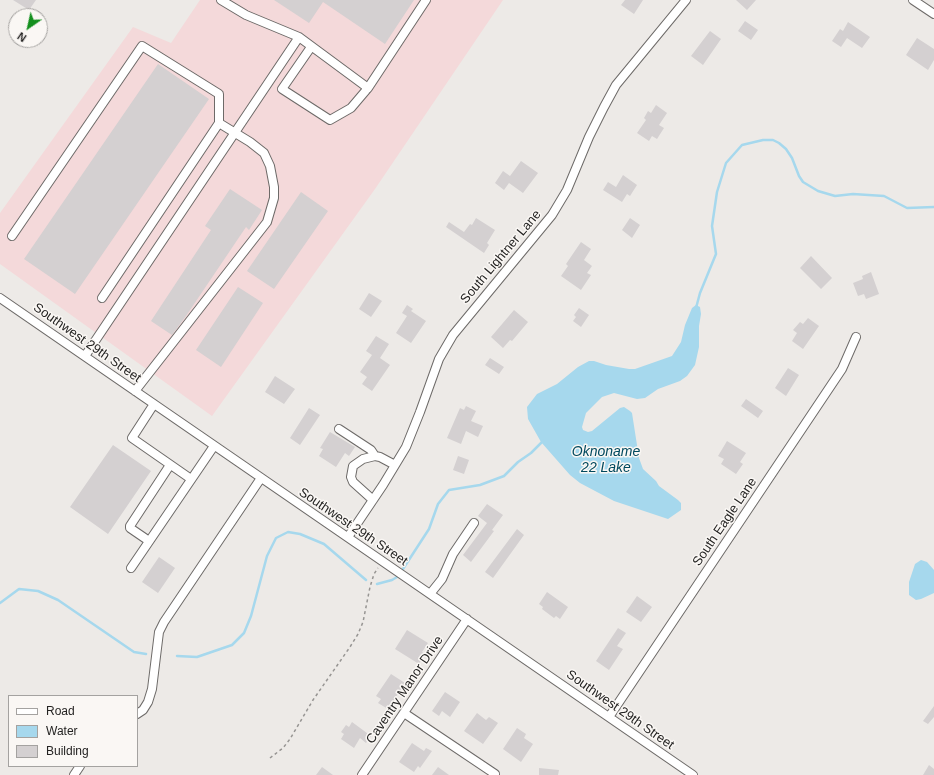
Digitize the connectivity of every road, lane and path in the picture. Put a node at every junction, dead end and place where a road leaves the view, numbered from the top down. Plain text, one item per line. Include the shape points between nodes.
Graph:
1 (221, 0) edge
2 (426, 0) edge
3 (686, 0) edge
4 (913, 0) edge
5 (934, 14) edge
6 (299, 37) junction
7 (311, 47) junction
8 (368, 88) junction
9 (219, 123) junction
10 (235, 133) junction
11 (12, 236) dead end
12 (0, 298) edge
13 (102, 298) dead end
14 (856, 337) dead end
15 (85, 356) junction
16 (135, 391) junction
17 (154, 404) junction
18 (339, 429) dead end
19 (214, 446) junction
20 (375, 456) junction
21 (170, 465) junction
22 (395, 465) junction
23 (261, 478) junction
24 (190, 479) junction
25 (373, 500) junction
26 (474, 523) dead end
27 (348, 537) junction
28 (149, 541) junction
29 (382, 561) junction
30 (130, 568) dead end
31 (430, 594) junction
32 (467, 619) junction
33 (138, 713) edge
34 (404, 713) junction
35 (609, 717) junction
36 (270, 758) dead end
37 (495, 774) edge
38 (362, 775) edge
39 (693, 775) edge

1 - 6 street via 246,15
2 - 8 street
3 - 22 street, South Lightner Lane via 616,85 592,131 567,190 552,215 469,314 446,347 412,436
4 - 5 street
6 - 7 street
6 - 10 street
7 - 8 street
7 - 8 street via 282,89 330,120 351,108
9 - 10 street
9 - 11 street via 218,94 142,46
9 - 13 street
10 - 15 street
10 - 16 street via 264,153 270,166 274,192 271,212 253,242
12 - 15 street, Southwest 29th Street
14 - 35 street, South Eagle Lane via 842,369
15 - 16 street, Southwest 29th Street
16 - 17 street, Southwest 29th Street
17 - 19 street, Southwest 29th Street
17 - 21 street via 132,438
18 - 20 street via 372,450
19 - 23 street, Southwest 29th Street
19 - 24 street
20 - 22 street
20 - 25 street via 353,466 351,477 357,487
21 - 24 street
21 - 28 street via 130,526
22 - 25 street, South Lightner Lane
23 - 27 street, Southwest 29th Street
23 - 33 street via 164,622 159,632 152,689 148,702
24 - 28 street
25 - 27 street, South Lightner Lane
26 - 31 street via 453,554 442,579
27 - 29 street, Southwest 29th Street
28 - 30 street
29 - 31 street, Southwest 29th Street
29 - 36 path via 374,574 358,634 290,739
31 - 32 street, Southwest 29th Street
32 - 34 street, Caventry Manor Drive
32 - 35 street, Southwest 29th Street
34 - 37 street
34 - 38 street, Caventry Manor Drive
35 - 39 street, Southwest 29th Street

